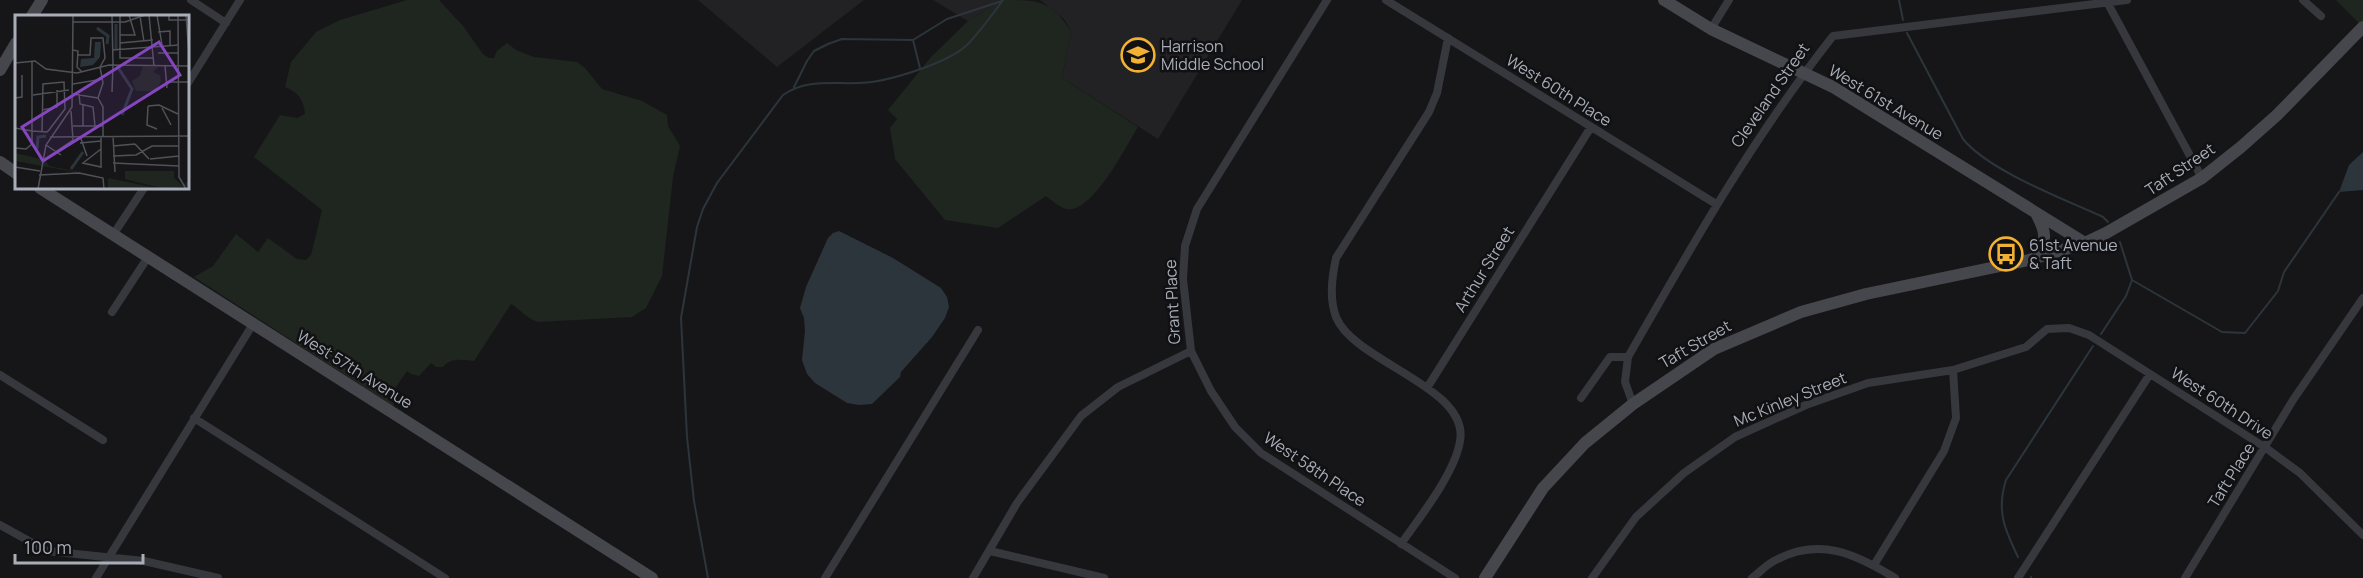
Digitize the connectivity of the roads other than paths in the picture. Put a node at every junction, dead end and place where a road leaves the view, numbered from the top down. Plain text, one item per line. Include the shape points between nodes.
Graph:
1 (42, 0) edge
2 (191, 0) edge
3 (240, 0) edge
4 (1327, 0) edge
5 (1386, 0) edge
6 (1664, 0) edge
7 (1729, 0) edge
8 (2127, 0) edge
9 (2303, 0) edge
10 (2106, 1) edge
11 (33, 15) edge
12 (2321, 16) dead end
13 (226, 22) junction
14 (2363, 27) edge
15 (1711, 29) junction
16 (1448, 38) junction
17 (15, 45) edge
18 (0, 70) edge
19 (1804, 73) junction
20 (189, 81) edge
21 (1591, 128) junction
22 (0, 162) edge
23 (15, 172) edge
24 (2202, 177) junction
25 (42, 189) edge
26 (143, 189) edge
27 (1716, 204) junction
28 (2036, 212) junction
29 (113, 235) junction
30 (2085, 243) junction
31 (148, 256) junction
32 (2035, 258) junction
33 (2363, 298) edge
34 (112, 312) dead end
35 (253, 324) junction
36 (2047, 328) joint
37 (978, 330) dead end
38 (1191, 351) junction
39 (1628, 357) junction
40 (1953, 370) junction
41 (2150, 374) junction
42 (0, 375) edge
43 (1427, 388) junction
44 (1581, 398) dead end
45 (1632, 404) junction
46 (194, 418) junction
47 (103, 440) dead end
48 (2266, 448) junction
49 (0, 525) edge
50 (2363, 535) edge
51 (1401, 544) junction
52 (990, 551) junction
53 (107, 558) junction
54 (1874, 566) junction
55 (96, 578) edge
56 (218, 578) edge
57 (445, 578) edge
58 (652, 578) edge
59 (825, 578) edge
60 (973, 578) edge
61 (1104, 578) edge
62 (1455, 578) edge
63 (1485, 578) edge
64 (1592, 578) edge
65 (1752, 578) edge
66 (1896, 578) edge
67 (2018, 578) edge
68 (2185, 578) edge

1 - 11 main road
2 - 13 street
3 - 13 street
4 - 38 street, Grant Place via 1197,209 1185,246 1183,279
5 - 16 street, West 60th Place
6 - 15 main road, West 61st Avenue
7 - 15 street
8 - 10 street, Cleveland Street
9 - 12 street
10 - 19 street, Cleveland Street via 1833,36
10 - 24 street
13 - 20 street
14 - 24 main road, Taft Street via 2277,115
15 - 19 main road, West 61st Avenue
16 - 21 street, West 60th Place
16 - 43 street via 1437,93 1429,112 1335,258 1331,282 1336,317 1349,338
17 - 18 main road
19 - 27 street, Cleveland Street
19 - 28 main road, West 61st Avenue
21 - 27 street, West 60th Place
21 - 43 street, Arthur Street
22 - 23 main road
24 - 30 main road, Taft Street
25 - 29 main road, West 57th Avenue
26 - 29 street
27 - 39 street, Cleveland Street
28 - 30 main road, West 61st Avenue
28 - 32 main road via 2045,236
29 - 31 main road, West 57th Avenue
30 - 32 main road, Taft Street
31 - 34 street
31 - 35 main road, West 57th Avenue
32 - 45 main road, Taft Street via 1801,312 1714,349
33 - 48 street, Taft Place via 2293,400
35 - 46 street
35 - 58 main road, West 57th Avenue
36 - 40 street, Mc Kinley Street via 2026,347
36 - 41 street, West 60th Drive via 2069,328 2089,335
37 - 59 street
38 - 51 street, West 58th Place via 1235,427 1261,453
38 - 52 street, Grant Place via 1118,387 1081,416 1017,503
39 - 44 street via 1610,357
39 - 45 street, Cleveland Street via 1625,382
40 - 54 street via 1956,418 1944,451
40 - 64 street, Mc Kinley Street via 1868,383 1735,437 1684,473 1636,517
41 - 48 street, West 60th Drive
41 - 67 street
42 - 47 street
43 - 51 street via 1458,421 1461,440 1452,464
45 - 63 main road, Taft Street via 1585,443 1543,488
46 - 53 street
46 - 57 street
48 - 50 street, West 60th Drive via 2300,473
48 - 68 street, Taft Place
49 - 53 street via 47,551
51 - 62 street, West 58th Place
52 - 60 street, Grant Place
52 - 61 street
53 - 55 street
53 - 56 street via 144,561
54 - 65 street via 1849,553 1821,548 1774,561
54 - 66 street

